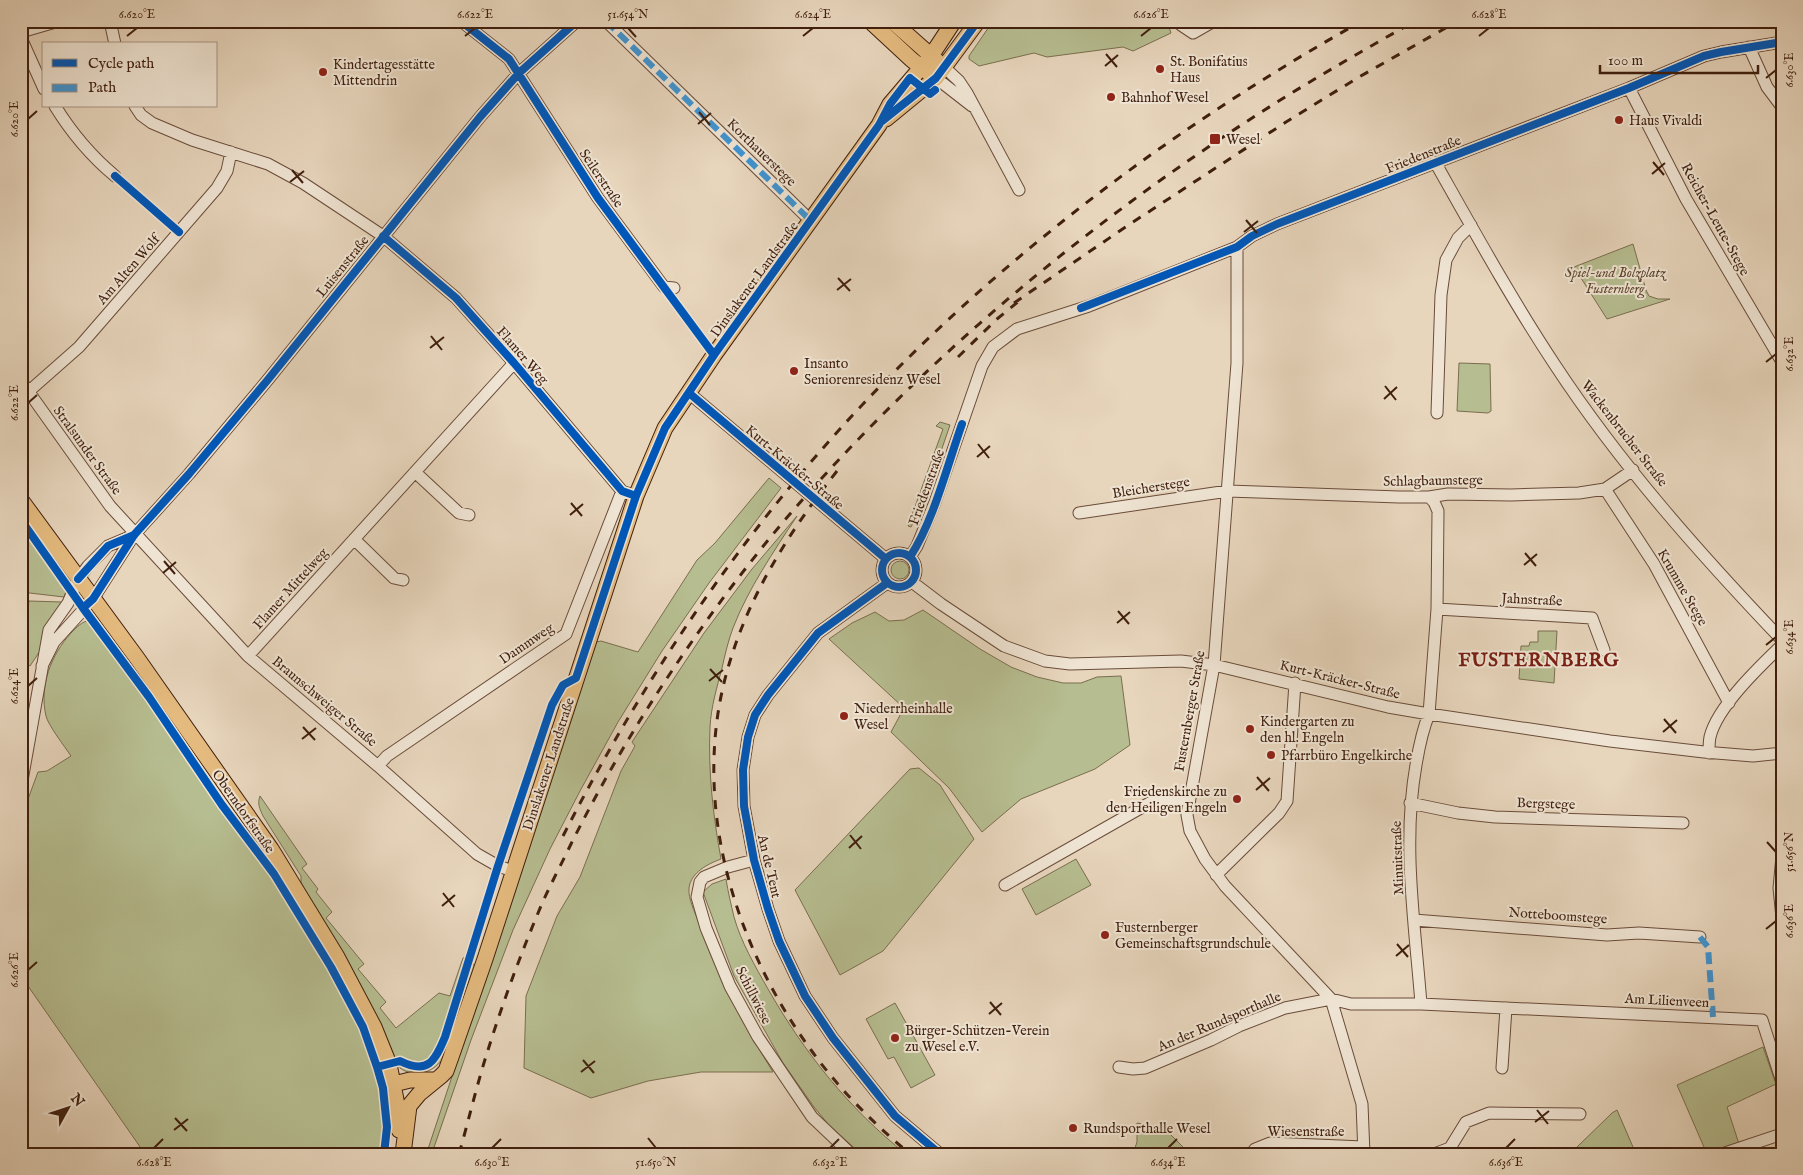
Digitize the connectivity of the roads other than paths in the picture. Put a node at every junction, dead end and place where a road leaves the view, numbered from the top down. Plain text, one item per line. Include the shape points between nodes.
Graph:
1 (59, 21) edge
2 (110, 21) edge
3 (461, 21) edge
4 (577, 21) edge
5 (606, 21) edge
6 (870, 21) edge
7 (892, 21) edge
8 (954, 21) edge
9 (978, 21) edge
10 (1180, 21) edge
11 (1214, 21) edge
12 (22, 38) edge
13 (114, 42) edge
14 (1782, 42) edge
15 (1750, 47) junction
16 (926, 62) junction
17 (519, 72) junction
18 (940, 73) junction
19 (42, 84) edge
20 (1629, 88) junction
21 (1782, 106) edge
22 (56, 108) edge
23 (136, 108) edge
24 (878, 125) junction
25 (231, 152) junction
26 (1435, 162) junction
27 (115, 176) dead end
28 (1019, 190) dead end
29 (811, 221) junction
30 (1471, 225) junction
31 (383, 236) junction
32 (1237, 247) junction
33 (674, 288) dead end
34 (1782, 362) edge
35 (514, 363) junction
36 (21, 381) edge
37 (28, 392) junction
38 (689, 393) junction
39 (1437, 413) dead end
40 (1632, 470) junction
41 (415, 472) junction
42 (1605, 489) junction
43 (1228, 490) junction
44 (622, 491) junction
45 (636, 496) junction
46 (1429, 497) junction
47 (21, 500) edge
48 (1079, 513) dead end
49 (469, 516) dead end
50 (134, 534) junction
51 (354, 540) junction
52 (910, 558) junction
53 (886, 559) junction
54 (78, 579) junction
55 (404, 580) dead end
56 (912, 582) junction
57 (887, 583) junction
58 (88, 604) junction
59 (1437, 609) junction
60 (1782, 640) edge
61 (1782, 645) edge
62 (1604, 650) dead end
63 (248, 656) junction
64 (1214, 665) junction
65 (42, 666) junction
66 (1295, 683) junction
67 (1729, 703) junction
68 (1430, 714) junction
69 (1709, 753) junction
70 (1782, 753) edge
71 (378, 766) junction
72 (21, 786) edge
73 (1188, 799) junction
74 (1410, 803) junction
75 (1683, 823) dead end
76 (1782, 856) edge
77 (754, 860) junction
78 (513, 870) junction
79 (1216, 875) junction
80 (1005, 885) dead end
81 (1782, 918) edge
82 (1414, 920) junction
83 (1700, 936) dead end
84 (1331, 999) junction
85 (1421, 1004) junction
86 (1506, 1008) junction
87 (1119, 1066) dead end
88 (1502, 1068) dead end
89 (435, 1080) junction
90 (1782, 1082) edge
91 (394, 1084) junction
92 (1580, 1114) dead end
93 (1782, 1134) edge
94 (1364, 1150) edge
95 (1451, 1151) edge
96 (401, 1154) edge
97 (851, 1154) edge
98 (940, 1154) edge
99 (1252, 1154) edge
100 (1434, 1154) edge
101 (1722, 1154) edge

1 - 12 street
2 - 13 street
3 - 17 street, Seilerstraße via 509,59
4 - 17 street, Luisenstraße
5 - 29 street, Korthauerstege
6 - 16 main road via 912,60
7 - 16 main road
8 - 16 main road, Dinslakener Landstraße
9 - 18 main road, Dinslakener Landstraße
10 - 11 street via 1193,33
12 - 19 street
14 - 15 street, Friedenstraße
15 - 20 street, Friedenstraße via 1704,56
15 - 21 street via 1767,87
16 - 18 main road
16 - 24 main road, Dinslakener Landstraße via 890,104
17 - 31 street, Luisenstraße
17 - 33 street, Seilerstraße via 598,198 664,287
18 - 24 main road, Dinslakener Landstraße
18 - 28 street via 974,108
20 - 26 street, Friedenstraße
20 - 34 street, Reicher-Leute-Stege via 1686,199
22 - 27 street via 92,155
23 - 25 street, Flamer Weg via 152,123
24 - 29 main road, Dinslakener Landstraße
25 - 31 street, Flamer Weg via 268,164 294,178
25 - 37 street, Am Alten Wolf via 227,171 217,188 79,347
26 - 30 street, Wackenbrucher Straße
26 - 32 street, Friedenstraße via 1277,224
29 - 38 main road, Dinslakener Landstraße
30 - 39 street via 1458,238 1446,260 1440,295
30 - 40 street, Wackenbrucher Straße via 1555,366
31 - 35 street, Flamer Weg via 456,298
31 - 50 street, Luisenstraße via 266,382
32 - 43 street, Fusternberger Straße via 1237,363
32 - 52 street, Friedenstraße via 1089,306 1017,329 993,347 982,366 932,510
35 - 41 street, Flamer Mittelweg
35 - 44 street, Flamer Weg
36 - 37 street, Stralsunder Straße
37 - 50 street, Stralsunder Straße
38 - 45 main road, Dinslakener Landstraße via 665,428
38 - 53 street, Kurt-Kräcker-Straße
40 - 42 street, Schlagbaumstege
40 - 60 street, Wackenbrucher Straße
41 - 49 street via 459,513
41 - 51 street, Flamer Mittelweg
42 - 46 street, Schlagbaumstege via 1549,495 1448,494
42 - 67 street, Krumme Stege via 1654,564
43 - 46 street, Schlagbaumstege
43 - 48 street, Bleicherstege
43 - 64 street, Fusternberger Straße
44 - 45 street
44 - 71 street, Dammweg via 566,634 387,756
45 - 78 main road, Dinslakener Landstraße
46 - 59 street via 1438,511
47 - 54 main road, Oberndorfstraße
50 - 54 street, Luisenstraße via 108,546
50 - 58 street, Luisenstraße
50 - 63 street, Braunschweiger Straße
51 - 55 street via 394,578
51 - 63 street, Flamer Mittelweg
52 - 53 street via 901,553
52 - 56 street via 916,572
53 - 57 street via 882,572
54 - 58 main road, Oberndorfstraße
54 - 65 street, Luisenstraße via 68,603 49,630
56 - 57 street via 902,588
56 - 64 street, Kurt-Kräcker-Straße via 1004,646 1046,661 1070,664 1181,661
57 - 77 street, An de Tent via 818,633 768,695 756,716 748,737 743,770 744,806
58 - 65 street, Luisenstraße via 54,642
58 - 91 main road, Oberndorfstraße via 191,734 271,849 337,957 374,1027
59 - 62 street, Jahnstraße via 1592,618
59 - 68 street
61 - 67 street via 1751,675
63 - 71 street, Braunschweiger Straße
64 - 66 street, Kurt-Kräcker-Straße
64 - 73 street, Fusternberger Straße
65 - 72 street, Luisenstraße
66 - 68 street, Kurt-Kräcker-Straße via 1388,707
66 - 79 street via 1287,801
67 - 69 street via 1711,736
68 - 69 street, Kurt-Kräcker-Straße
68 - 74 street, Minuitstraße via 1423,730
69 - 70 street, Kurt-Kräcker-Straße via 1752,756
71 - 78 street, Braunschweiger Straße via 477,854
73 - 79 street, Fusternberger Straße via 1190,831
73 - 80 street via 1153,801
74 - 75 street, Bergstege via 1495,817
74 - 82 street, Minuitstraße
76 - 81 street via 1779,888
77 - 97 street, Schillwiese via 728,867 704,877 700,882 697,897 706,928 730,986 758,1037 812,1117
77 - 98 street, An de Tent via 779,941 805,996 833,1038 895,1116
78 - 89 main road, Dinslakener Landstraße via 446,1071
79 - 84 street, Fusternberger Straße
82 - 83 street, Notteboomstege via 1607,935
82 - 85 street, Minuitstraße
84 - 85 street, Am Lilienveen via 1351,1004
84 - 87 street, An der Rundsporthalle via 1285,1008 1145,1068
84 - 94 street, Fusternberger Straße via 1362,1104
85 - 86 street, Am Lilienveen
86 - 88 street
86 - 90 street, Am Lilienveen via 1762,1020
89 - 91 main road
89 - 96 main road, Dinslakener Landstraße via 409,1106
91 - 96 main road, Oberndorfstraße
92 - 95 street via 1489,1113 1466,1122
93 - 101 street
94 - 99 street, Wiesenstraße via 1270,1143 1255,1149
95 - 100 street

